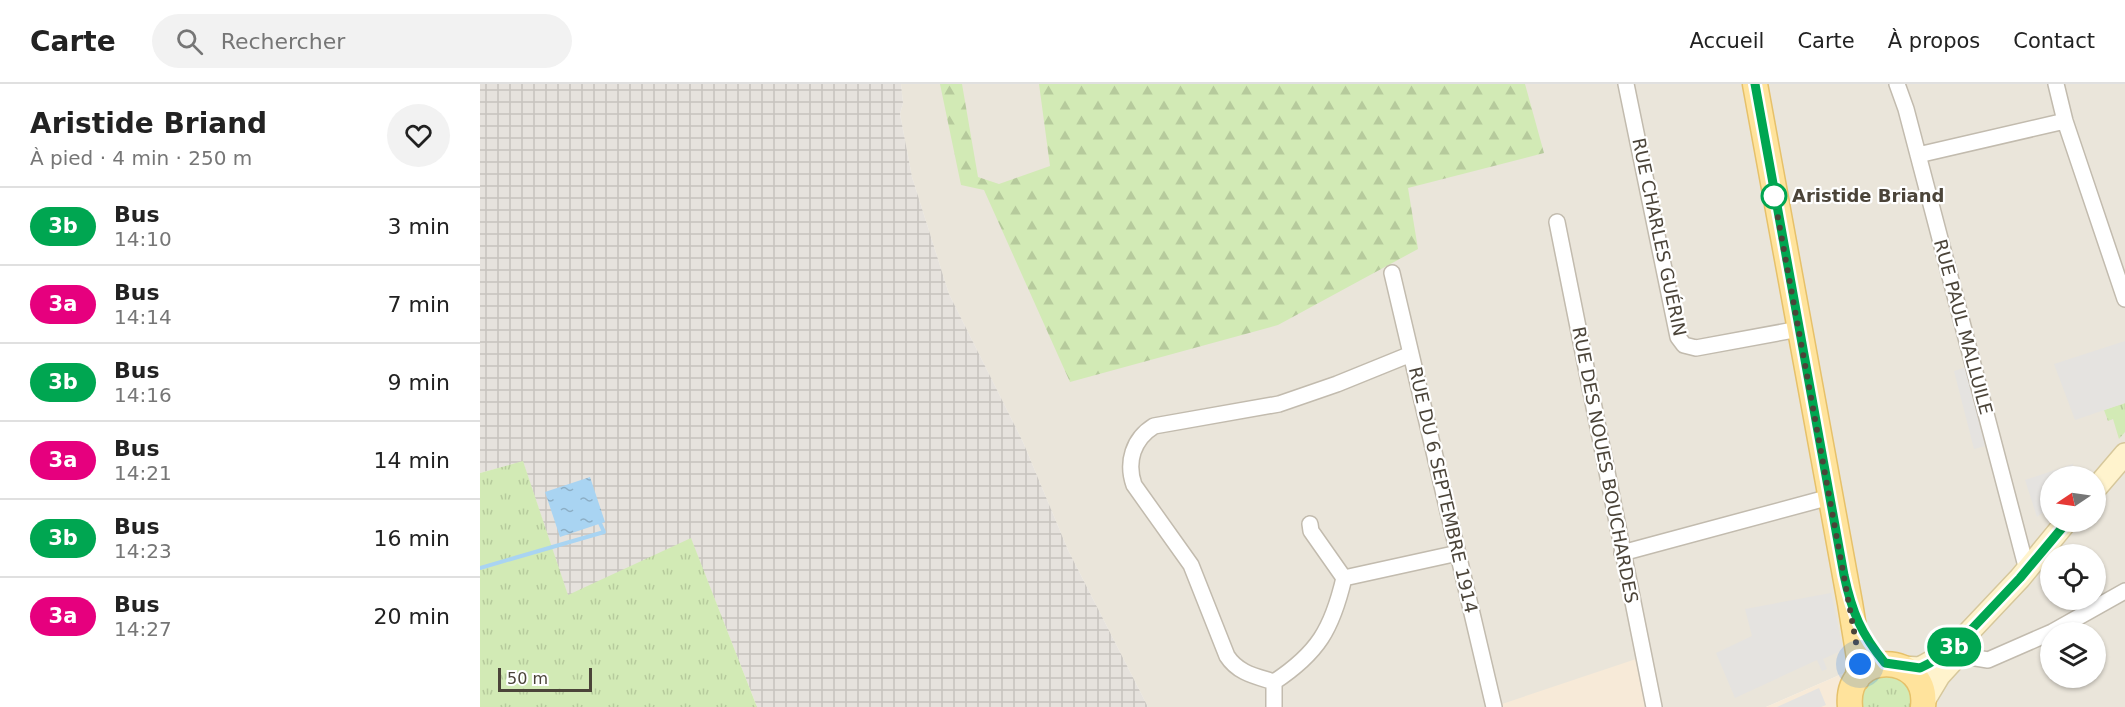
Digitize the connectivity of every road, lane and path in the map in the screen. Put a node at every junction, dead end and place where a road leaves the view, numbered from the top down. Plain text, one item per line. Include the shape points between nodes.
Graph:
1 (1626, 84) edge
2 (1755, 84) edge
3 (1897, 84) edge
4 (2056, 84) edge
5 (2065, 121) junction
6 (1918, 155) junction
7 (1557, 222) dead end
8 (1392, 273) dead end
9 (2125, 299) edge
10 (1799, 329) junction
11 (1411, 354) junction
12 (2125, 454) edge
13 (2106, 476) edge
14 (1830, 497) junction
15 (1310, 524) dead end
16 (2059, 532) edge
17 (1458, 553) junction
18 (1622, 553) junction
19 (2023, 574) junction
20 (1344, 578) junction
21 (2125, 591) edge
22 (1850, 603) junction
23 (1958, 655) junction
24 (1894, 665) junction
25 (1274, 682) junction
26 (1850, 697) edge
27 (1924, 704) edge
28 (1274, 707) edge
29 (1494, 707) edge
30 (1654, 707) edge

1 - 10 street, RUE CHARLES GUÉRIN via 1678,337 1684,345 1696,348
2 - 10 main road
3 - 6 street, RUE PAUL MALLUILE
4 - 5 street
5 - 6 street
5 - 9 street
6 - 19 street, RUE PAUL MALLUILE
7 - 18 street, RUE DES NOUES BOUCHARDES
8 - 11 street, RUE DU 6 SEPTEMBRE 1914
10 - 14 main road
11 - 17 street, RUE DU 6 SEPTEMBRE 1914
11 - 25 street via 1279,404 1154,426 1134,448 1134,485 1191,565 1227,656 1238,670
12 - 13 main road
14 - 18 street
14 - 22 main road
15 - 20 street
16 - 19 main road
17 - 20 street
17 - 29 street, RUE DU 6 SEPTEMBRE 1914
18 - 30 street, RUE DES NOUES BOUCHARDES
19 - 23 main road via 1986,625
19 - 24 main road via 1952,650 1920,668
20 - 25 street via 1329,626 1313,650
21 - 23 street via 2052,632 1988,660
22 - 24 main road via 1869,644
22 - 26 main road via 1860,664
23 - 27 main road via 1939,676
24 - 26 main road via 1872,667
24 - 27 main road via 1918,680
25 - 28 street

